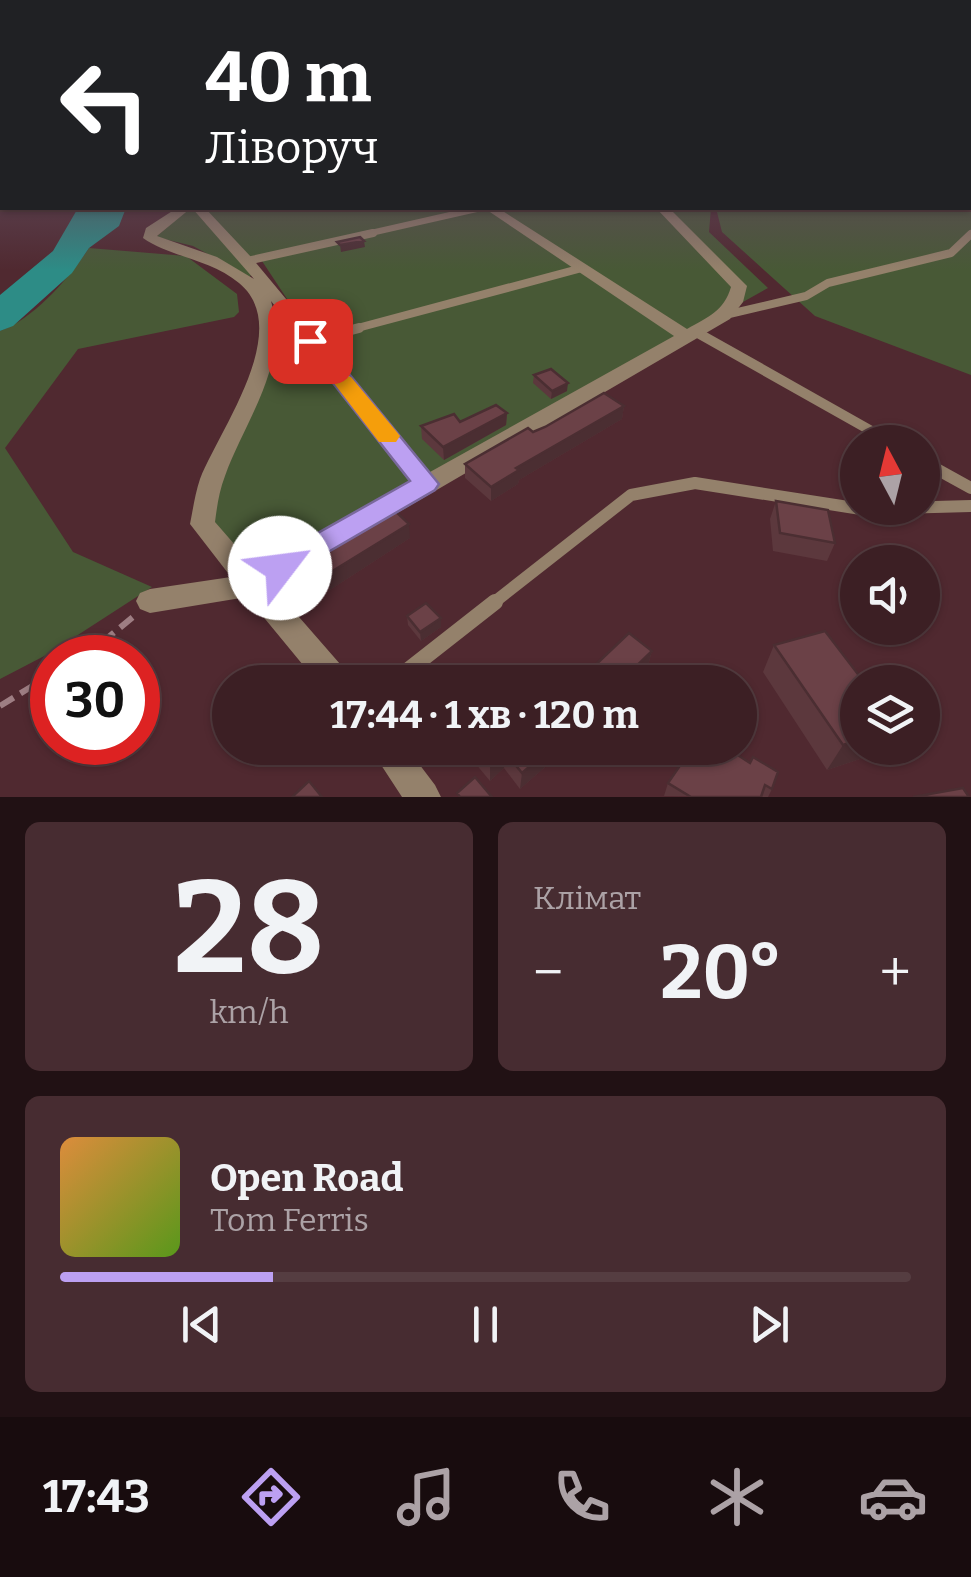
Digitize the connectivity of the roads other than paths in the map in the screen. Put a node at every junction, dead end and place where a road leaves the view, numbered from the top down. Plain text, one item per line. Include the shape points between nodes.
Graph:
1 (182, 210) edge
2 (200, 210) edge
3 (472, 210) edge
4 (493, 210) edge
5 (664, 210) edge
6 (971, 234) edge
7 (247, 261) junction
8 (582, 268) junction
9 (724, 316) junction
10 (692, 335) junction
11 (310, 341) junction
12 (859, 425) edge
13 (940, 470) edge
14 (426, 484) junction
15 (971, 488) edge
16 (971, 506) edge
17 (252, 585) junction
18 (150, 601) road end
19 (321, 665) edge
20 (415, 665) edge
21 (399, 765) edge
22 (423, 797) edge

1 - 17 street via 150,238 224,267 262,298 267,321 267,356 210,482 202,524
2 - 7 street
3 - 7 lane
4 - 8 street
5 - 9 street via 738,286
6 - 9 lane via 951,252
7 - 11 street
8 - 10 street
8 - 11 lane
9 - 10 street
10 - 12 lane
10 - 14 street
11 - 14 street
13 - 15 lane
14 - 17 street
16 - 20 lane via 861,509 695,484 632,495
17 - 18 street
17 - 19 street
21 - 22 street

